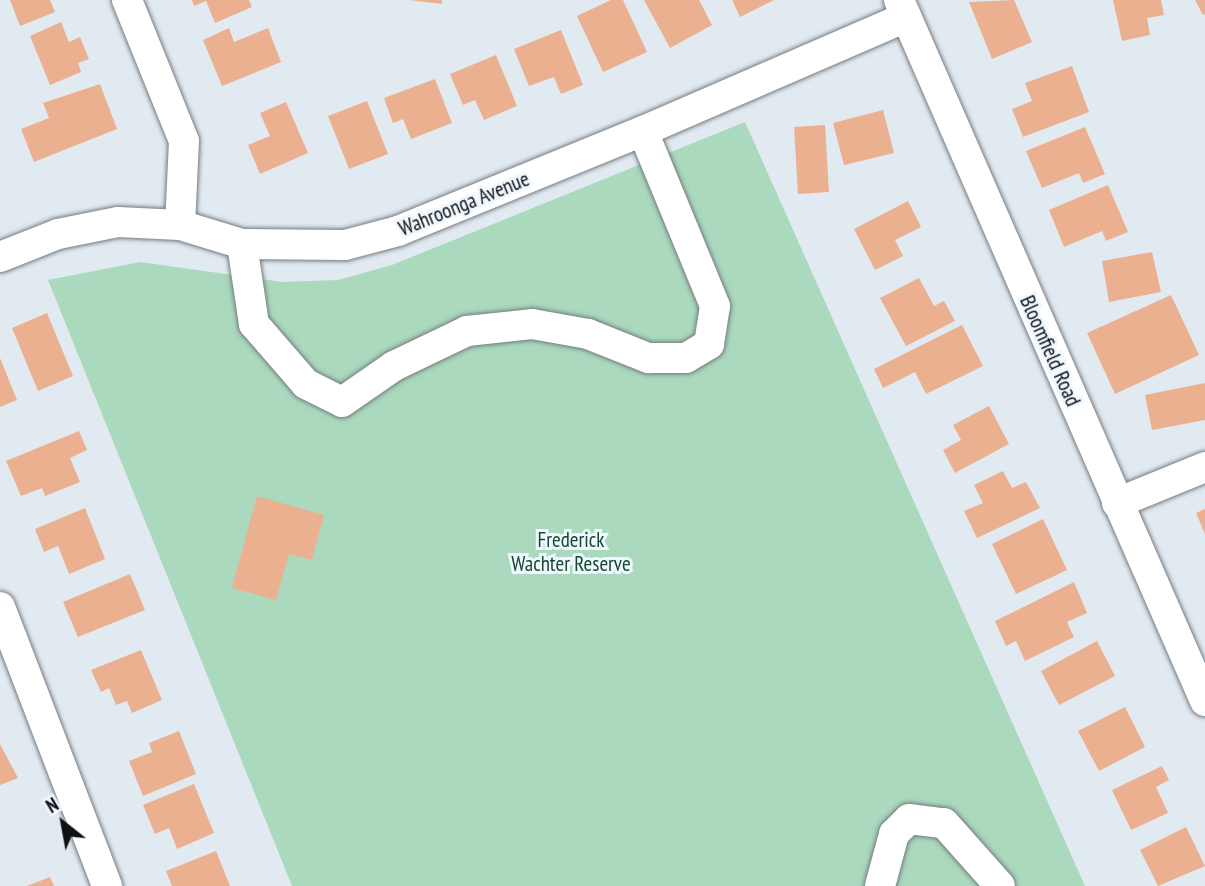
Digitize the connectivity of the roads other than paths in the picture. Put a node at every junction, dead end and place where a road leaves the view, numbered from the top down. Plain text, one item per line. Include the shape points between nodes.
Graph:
1 (127, 0) edge
2 (902, 9) edge
3 (643, 131) junction
4 (180, 225) junction
5 (242, 244) junction
6 (0, 257) edge
7 (1205, 467) edge
8 (1117, 503) junction
9 (0, 607) edge
10 (9, 654) edge
11 (1205, 701) edge
12 (107, 886) edge
13 (880, 886) edge
14 (1000, 886) edge

1 - 4 street via 184,141
2 - 3 street, Wahroonga Avenue
2 - 8 street, Bloomfield Road
3 - 5 street, Wahroonga Avenue via 398,231 345,245
3 - 5 street via 715,306 709,344 686,358 648,358 587,334 532,324 467,331 394,366 342,402 306,384 254,324
4 - 5 street, Wahroonga Avenue
4 - 6 street, Wahroonga Avenue via 87,227
7 - 8 street
8 - 11 street, Bloomfield Road
9 - 10 street
10 - 12 street
13 - 14 street via 894,834 909,819 944,822

